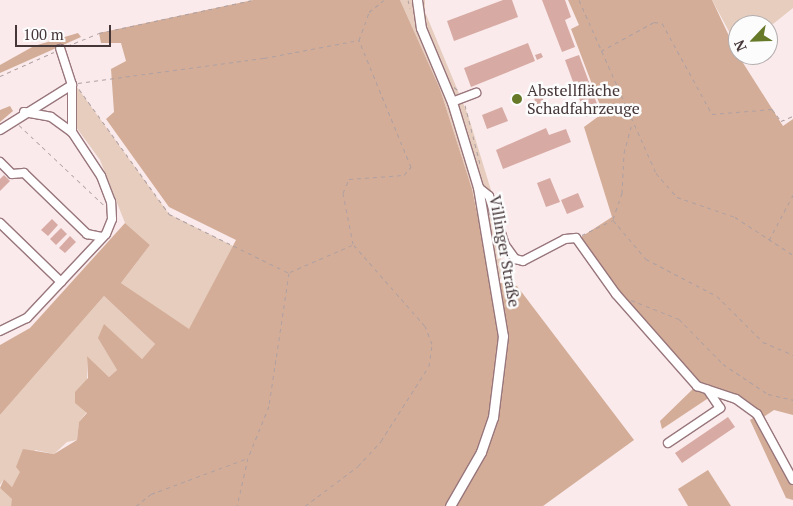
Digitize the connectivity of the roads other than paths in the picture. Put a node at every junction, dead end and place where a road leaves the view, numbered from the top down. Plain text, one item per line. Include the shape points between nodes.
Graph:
1 (417, 0) edge
2 (60, 50) road end
3 (72, 85) junction
4 (476, 93) dead end
5 (452, 102) junction
6 (24, 112) junction
7 (0, 130) edge
8 (72, 132) junction
9 (0, 162) edge
10 (478, 187) junction
11 (0, 223) edge
12 (102, 238) junction
13 (61, 282) junction
14 (0, 330) edge
15 (708, 390) junction
16 (668, 443) dead end
17 (793, 480) edge
18 (450, 506) edge

1 - 5 main road, Villinger Straße via 421,28
2 - 3 lane
3 - 6 lane
3 - 8 lane
4 - 5 lane
5 - 10 main road, Villinger Straße
6 - 7 lane
6 - 8 lane via 52,117
8 - 12 lane via 89,152 111,208 112,219
9 - 12 lane via 12,174 24,173 87,234
10 - 15 lane via 489,196 505,245 515,259 523,262 565,239 576,238 616,294 697,386
10 - 18 main road, Villinger Straße via 501,304 503,362 481,452
11 - 13 lane
12 - 13 lane
13 - 14 lane via 27,318
15 - 16 lane via 720,408
15 - 17 lane via 736,399 758,414

